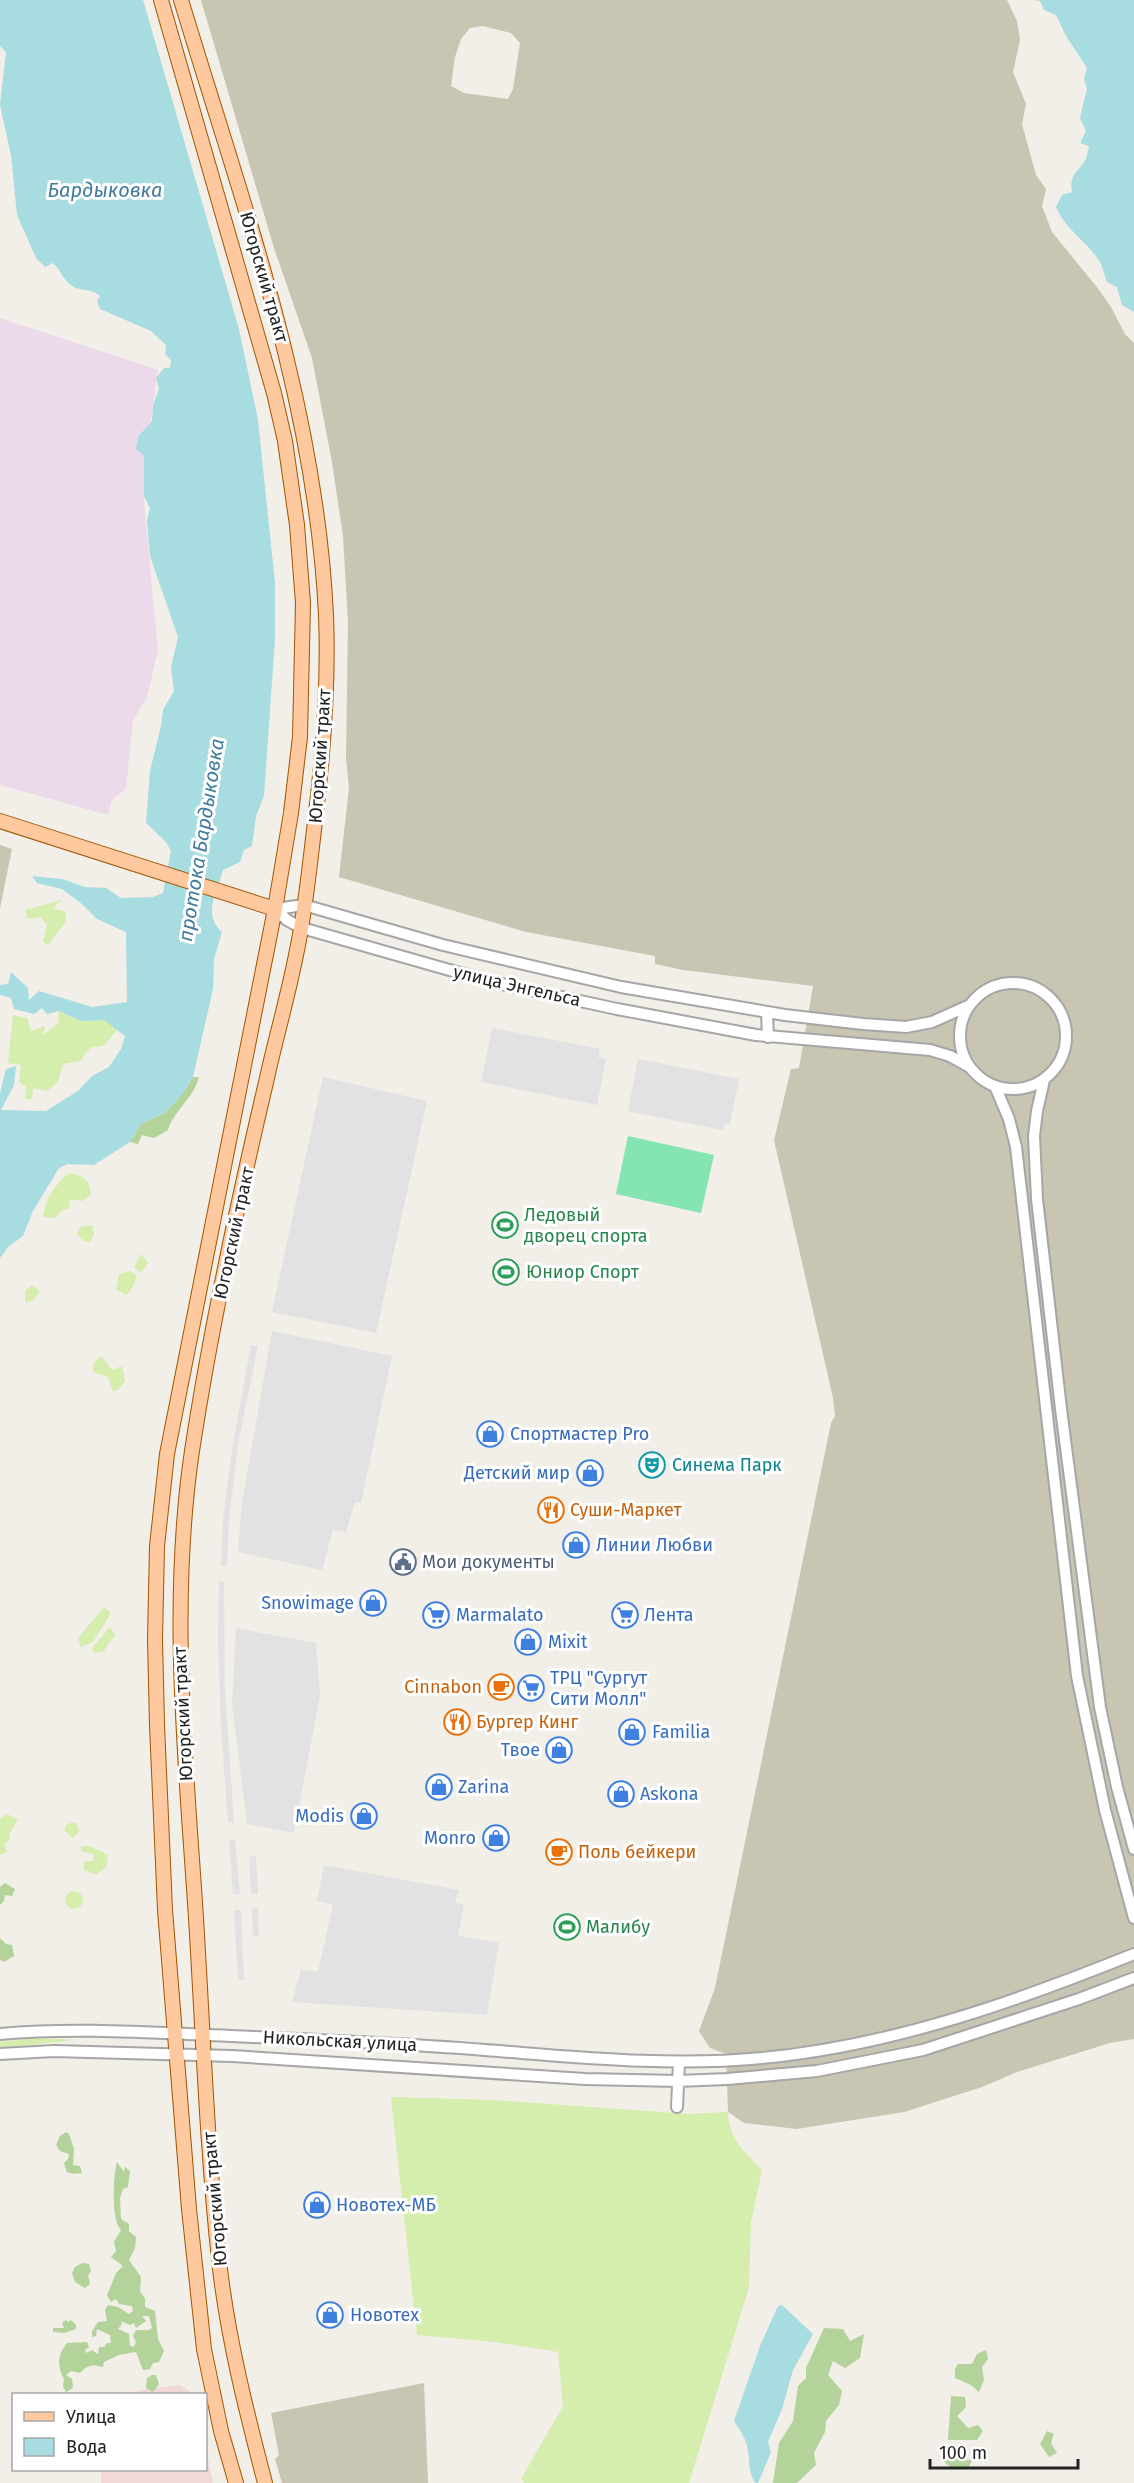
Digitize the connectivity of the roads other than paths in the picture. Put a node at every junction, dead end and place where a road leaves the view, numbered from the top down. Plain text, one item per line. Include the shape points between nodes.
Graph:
1 (161, 0) edge
2 (181, 0) edge
3 (0, 821) edge
4 (304, 905) junction
5 (275, 909) junction
6 (302, 928) junction
7 (970, 1005) junction
8 (766, 1013) junction
9 (768, 1037) junction
10 (970, 1066) junction
11 (1044, 1080) junction
12 (995, 1086) junction
13 (1134, 1849) edge
14 (1134, 1918) edge
15 (1134, 1954) edge
16 (1134, 1978) edge
17 (0, 2034) edge
18 (175, 2034) junction
19 (203, 2035) junction
20 (0, 2054) edge
21 (176, 2056) junction
22 (205, 2056) junction
23 (679, 2062) junction
24 (678, 2081) junction
25 (677, 2107) dead end
26 (236, 2483) edge
27 (265, 2483) edge

1 - 5 main road, Югорский тракт via 262,347 285,441 297,525 303,603 300,737
2 - 4 main road, Югорский тракт via 277,318 308,451 320,540 326,640 322,764
3 - 5 main road, улица Энгельса
4 - 5 street, улица Энгельса
4 - 6 main road, Югорский тракт
4 - 8 street, улица Энгельса via 443,945 609,985
5 - 6 street, улица Энгельса
5 - 18 main road, Югорский тракт via 167,1454 157,1546 157,1725
6 - 9 street, улица Энгельса via 488,981
6 - 19 main road, Югорский тракт via 212,1335 180,1548 180,1647
7 - 8 street, улица Энгельса via 932,1022 906,1027
7 - 10 street via 961,1031 962,1050
7 - 11 street via 983,993 1009,983 1036,988 1051,999 1062,1014 1066,1041 1057,1067
8 - 9 street
9 - 10 street, улица Энгельса via 930,1050
10 - 12 street
11 - 12 street via 1018,1089
11 - 13 street via 1034,1136 1037,1199 1062,1421 1100,1707
12 - 14 street via 1016,1147 1077,1676 1105,1810
15 - 23 street, Никольская улица via 1008,2001 878,2040 763,2058
16 - 24 street, Никольская улица via 933,2047 892,2057 817,2071
17 - 18 street, Никольская улица
18 - 19 street, Никольская улица
18 - 21 main road, Югорский тракт
19 - 22 main road, Югорский тракт
19 - 23 street, Никольская улица via 347,2040
20 - 21 street, Никольская улица via 54,2051
21 - 22 street, Никольская улица
21 - 26 main road, Югорский тракт via 204,2349
22 - 24 street, Никольская улица
22 - 27 main road, Югорский тракт via 219,2261 238,2368
23 - 24 street
24 - 25 street

